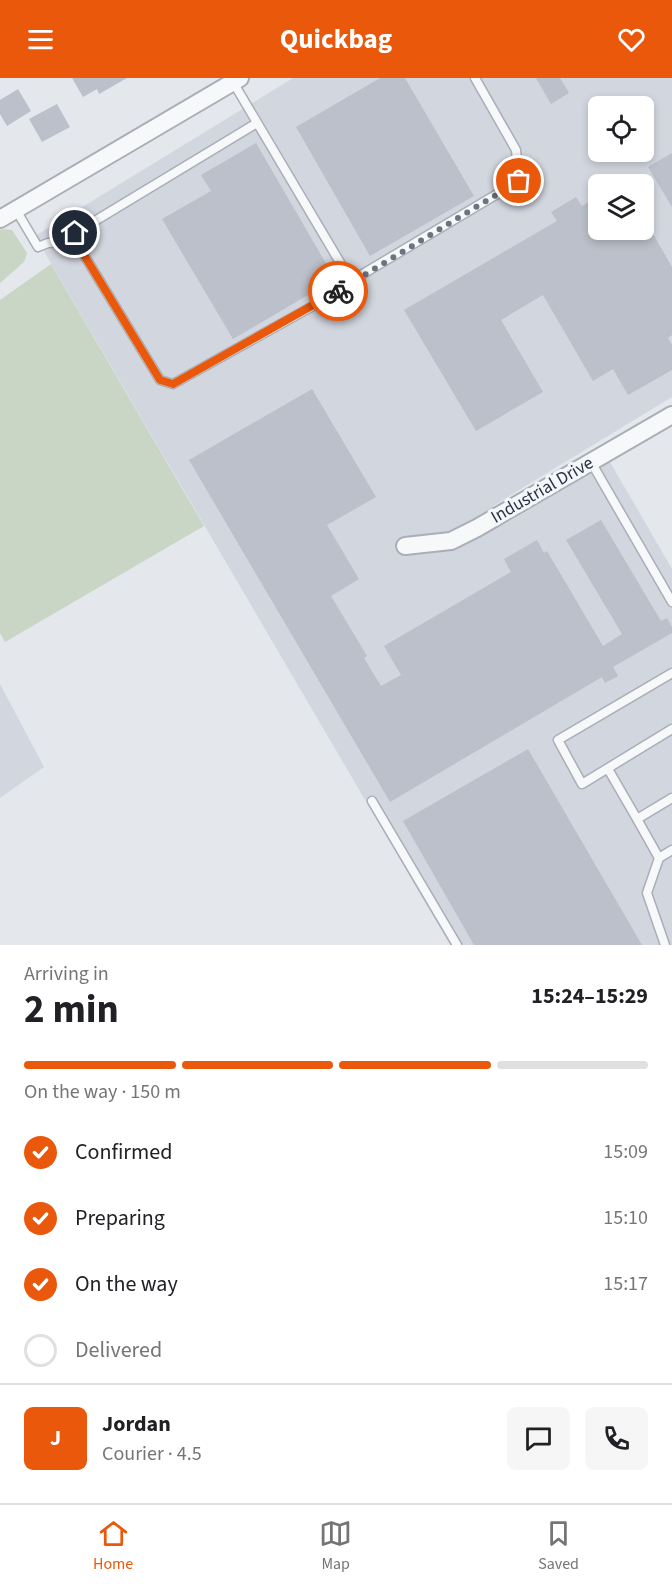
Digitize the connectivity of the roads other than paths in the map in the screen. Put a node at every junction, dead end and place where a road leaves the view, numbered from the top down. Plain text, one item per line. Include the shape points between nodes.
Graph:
1 (475, 78) edge
2 (237, 80) edge
3 (257, 123) junction
4 (16, 210) junction
5 (0, 219) edge
6 (77, 242) junction
7 (351, 281) junction
8 (672, 415) edge
9 (591, 462) junction
10 (405, 546) dead end
11 (672, 602) edge
12 (672, 673) edge
13 (672, 729) edge
14 (608, 769) junction
15 (672, 798) edge
16 (372, 801) dead end
17 (638, 819) junction
18 (672, 850) edge
19 (659, 858) junction
20 (457, 945) edge
21 (665, 945) edge

1 - 7 lane via 516,150 519,181
2 - 3 lane
2 - 4 street
3 - 6 lane via 75,233
3 - 7 lane
4 - 5 street
4 - 6 lane via 38,247
6 - 7 lane via 160,380 173,384
8 - 9 street, Industrial Drive
9 - 10 street, Industrial Drive via 451,541
9 - 11 lane
12 - 14 lane via 558,740 582,784
13 - 14 lane
14 - 17 lane
15 - 17 lane
16 - 20 lane
17 - 19 lane
18 - 19 lane
19 - 21 lane via 647,893

